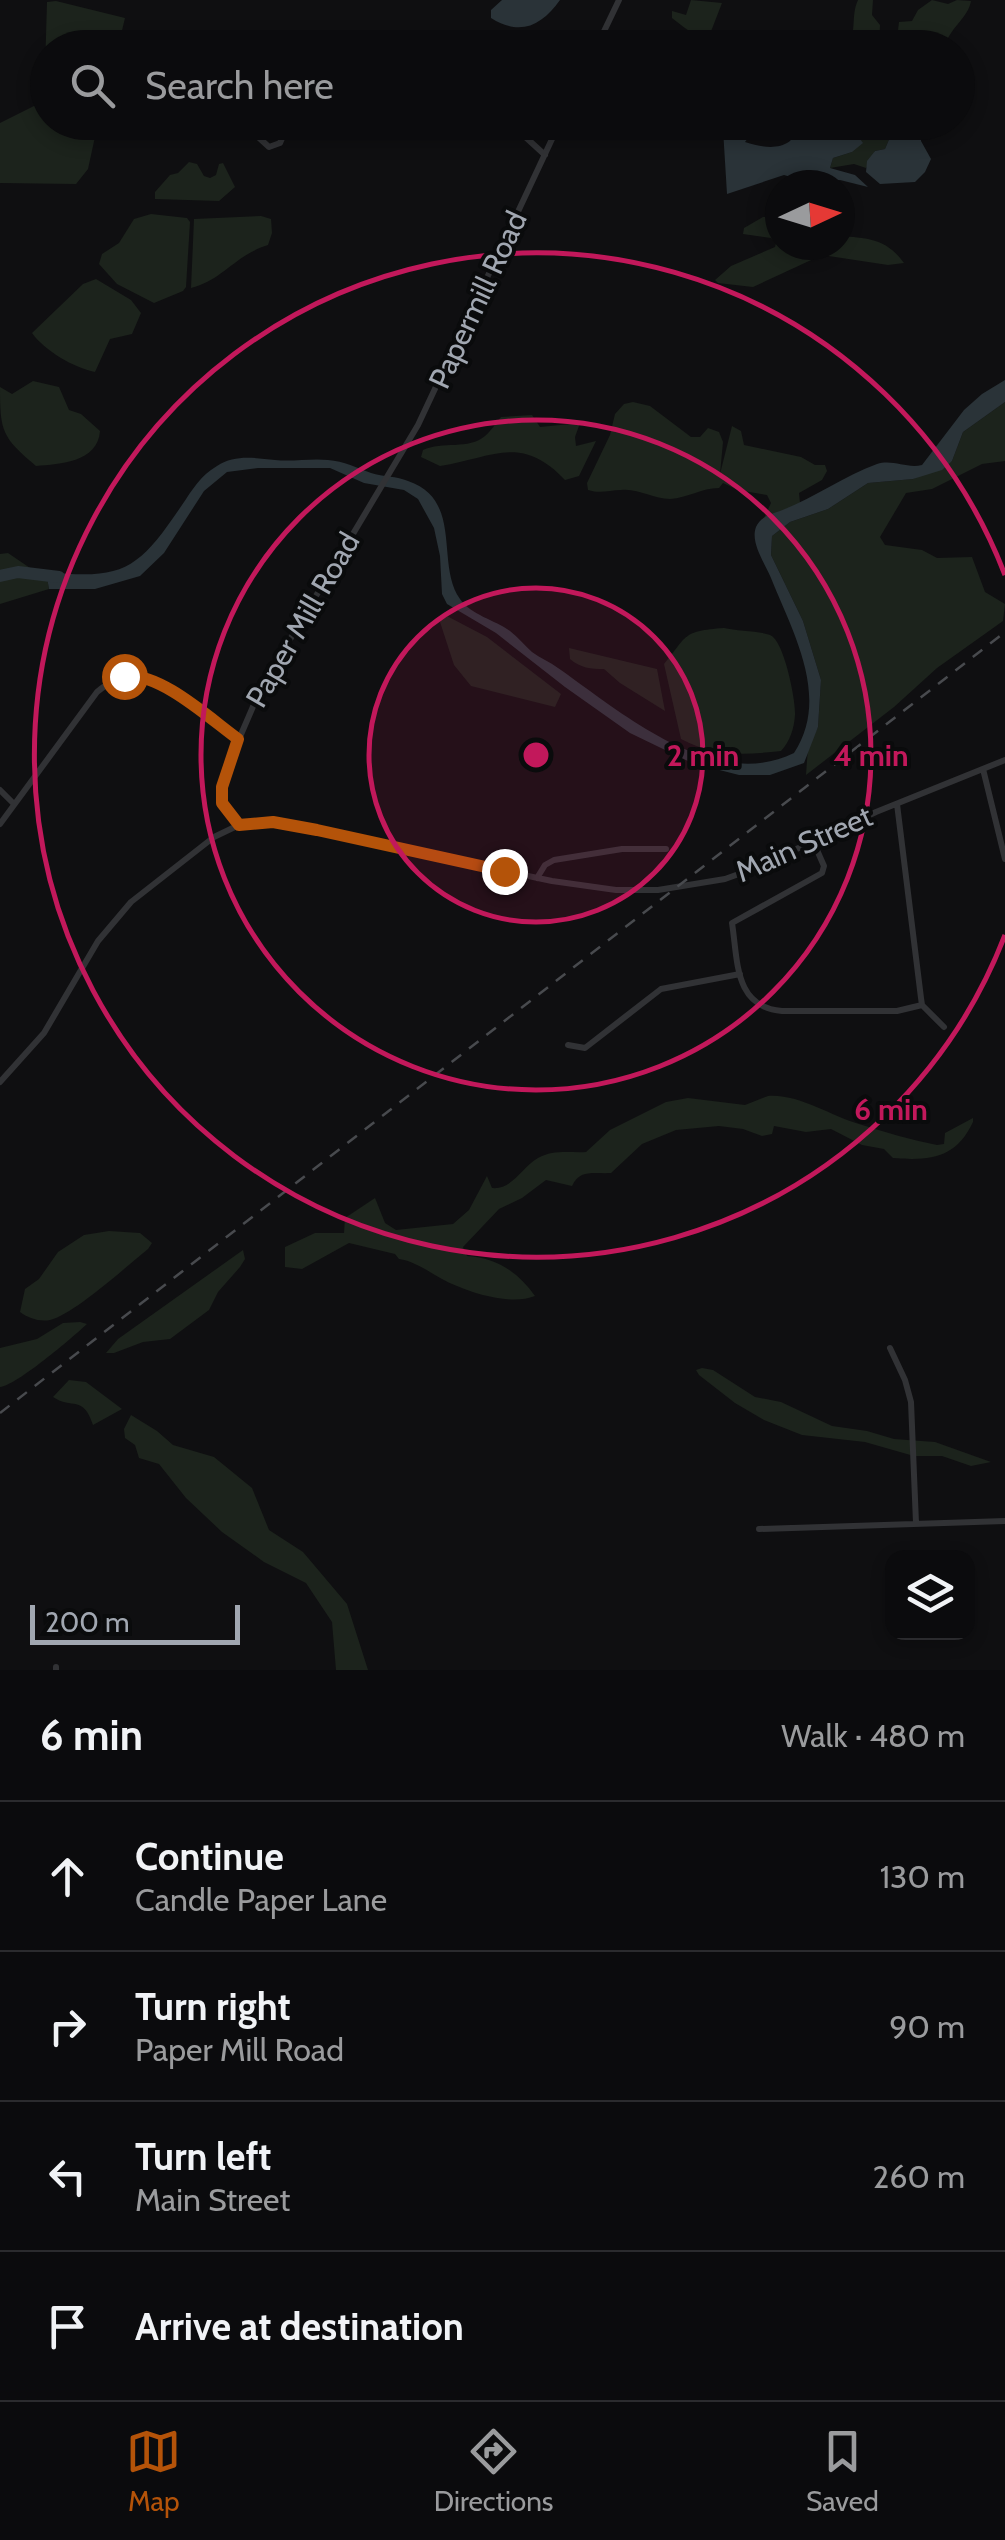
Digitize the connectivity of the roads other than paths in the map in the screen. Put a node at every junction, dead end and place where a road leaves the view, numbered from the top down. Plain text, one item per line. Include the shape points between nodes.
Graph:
1 (618, 0) edge
2 (604, 30) edge
3 (259, 140) edge
4 (281, 140) edge
5 (529, 140) edge
6 (552, 140) edge
7 (545, 155) junction
8 (388, 473) joint
9 (238, 739) junction
10 (1005, 760) edge
11 (984, 768) junction
12 (0, 790) edge
13 (14, 804) junction
14 (897, 804) junction
15 (0, 824) edge
16 (239, 825) junction
17 (813, 841) junction
18 (666, 849) dead end
19 (1005, 860) edge
20 (538, 878) junction
21 (740, 974) junction
22 (922, 1005) junction
23 (944, 1027) dead end
24 (568, 1044) dead end
25 (0, 1082) edge
26 (890, 1348) dead end
27 (1005, 1521) edge
28 (916, 1523) junction
29 (759, 1529) dead end

1 - 2 street
3 - 4 street via 269,148
5 - 7 street
6 - 7 street, Papermill Road
7 - 8 street, Papermill Road via 418,426
8 - 9 street, Paper Mill Road via 266,678
9 - 13 street via 156,681 124,676 97,692
9 - 16 street, Paper Mill Road via 222,803
10 - 11 street, Main Street
11 - 14 street, Main Street
11 - 19 street
12 - 13 street
13 - 15 street
14 - 17 street, Main Street
14 - 22 street
16 - 20 street, Main Street via 273,822
16 - 25 street via 174,866 120,912 44,1033
17 - 20 street, Main Street via 703,884 639,891
17 - 21 street via 822,873 732,923
18 - 20 street via 554,860
21 - 22 street via 748,995 765,1010 898,1012
21 - 24 street via 661,989 585,1048
22 - 23 street
26 - 28 street via 911,1402
27 - 28 street
28 - 29 street

